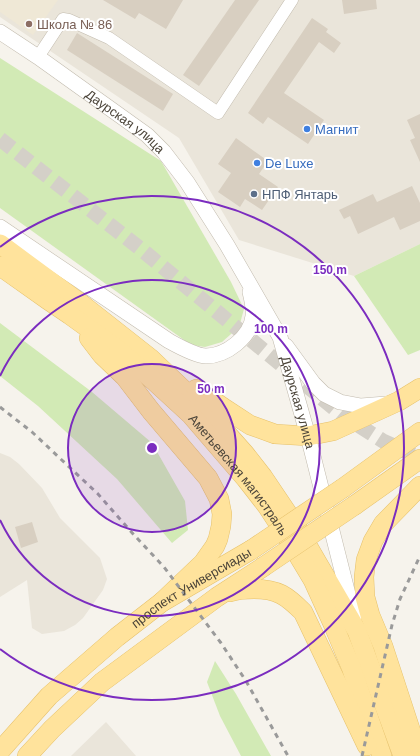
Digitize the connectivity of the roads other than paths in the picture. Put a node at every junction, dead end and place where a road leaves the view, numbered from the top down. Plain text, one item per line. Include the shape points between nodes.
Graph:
1 (292, 0) edge
2 (0, 32) edge
3 (38, 57) junction
4 (0, 227) edge
5 (0, 244) edge
6 (0, 266) edge
7 (245, 277) junction
8 (70, 315) junction
9 (280, 337) junction
10 (150, 358) junction
11 (420, 388) edge
12 (399, 401) junction
13 (420, 432) edge
14 (308, 436) junction
15 (420, 459) edge
16 (420, 486) edge
17 (217, 597) junction
18 (162, 602) junction
19 (357, 630) junction
20 (0, 751) edge
21 (27, 756) edge
22 (371, 756) edge
23 (382, 756) edge
24 (403, 756) edge
25 (419, 756) edge

1 - 3 street via 218,113 108,38 69,20 63,19
2 - 3 street, Даурская улица
3 - 7 street, Даурская улица via 146,135 164,152 187,182
4 - 7 street via 169,341 204,356 219,355 242,340 248,332 253,317
5 - 10 main road, Аметьевская магистраль
6 - 8 main road, Аметьевская магистраль
7 - 9 street, Даурская улица
8 - 18 main road via 208,478 219,499 221,526 215,546 203,563
8 - 23 main road, Аметьевская магистраль via 117,349 191,415 266,506 313,580 351,667
9 - 12 street via 324,394 340,402 361,406
9 - 14 street, Даурская улица
10 - 14 main road via 250,425 275,434
10 - 19 main road, Аметьевская магистраль via 213,418 263,477 296,526
11 - 12 main road
12 - 14 main road via 333,431
13 - 18 main road, проспект Универсиады, bridge via 251,550
14 - 19 street, Даурская улица
15 - 17 main road, проспект Универсиады, bridge
16 - 25 main road via 383,524 366,560 364,578 365,597 370,615 383,646
17 - 21 main road, проспект Универсиады via 102,682
17 - 22 main road via 239,589 265,589 292,600 303,612
18 - 20 main road, проспект Универсиады via 117,637 50,696
19 - 24 main road, Даурская улица

